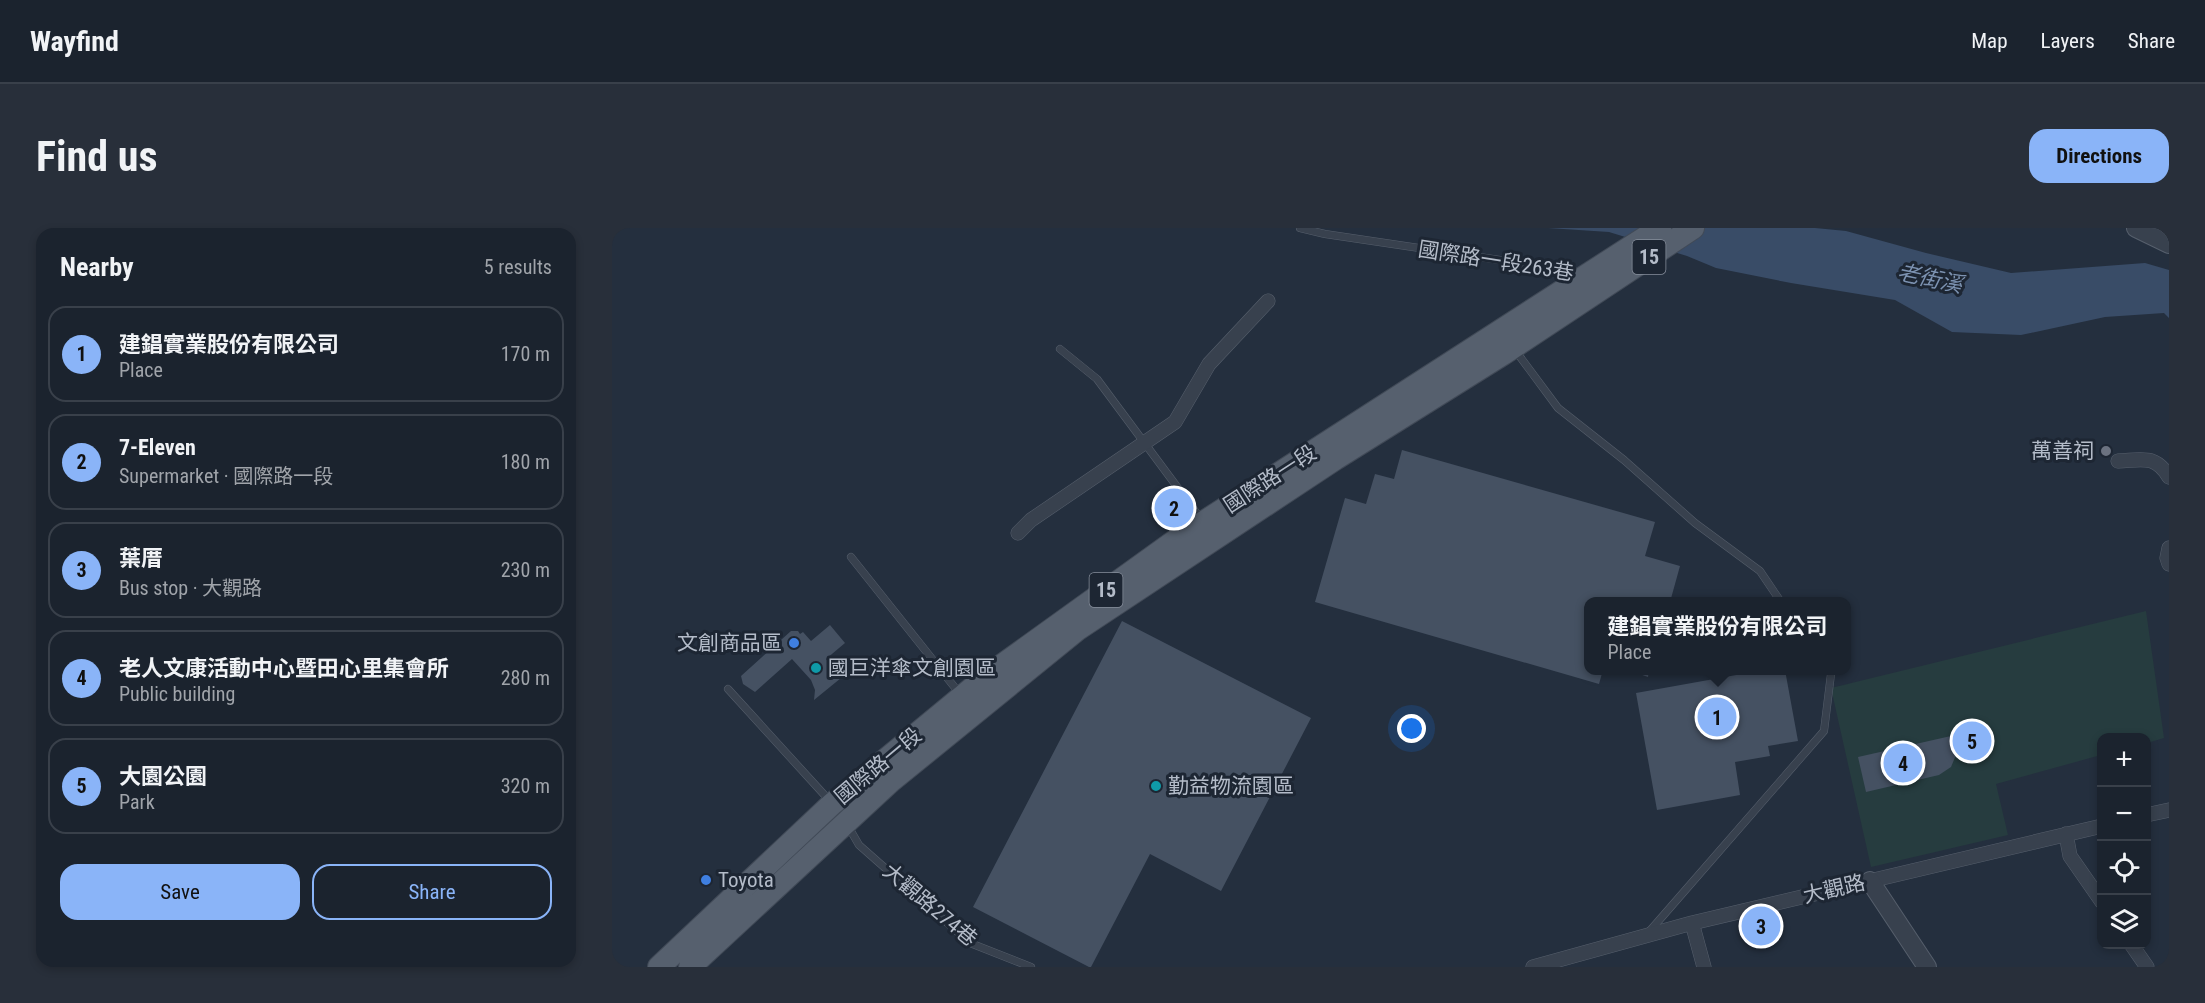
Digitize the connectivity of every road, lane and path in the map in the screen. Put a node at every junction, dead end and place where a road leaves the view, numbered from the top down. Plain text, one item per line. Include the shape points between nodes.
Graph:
1 (1300, 228) edge
2 (1660, 228) edge
3 (1693, 228) edge
4 (2136, 228) edge
5 (2169, 244) edge
6 (1595, 277) junction
7 (1268, 301) dead end
8 (1513, 348) junction
9 (1060, 349) dead end
10 (1144, 442) junction
11 (2118, 461) dead end
12 (2169, 477) edge
13 (1209, 530) junction
14 (1018, 533) dead end
15 (2169, 548) edge
16 (851, 557) dead end
17 (2169, 564) edge
18 (1778, 597) edge
19 (1831, 675) edge
20 (728, 689) dead end
21 (969, 704) junction
22 (2169, 810) edge
23 (839, 812) junction
24 (2151, 814) edge
25 (2097, 827) edge
26 (2066, 834) junction
27 (1870, 881) junction
28 (2097, 895) edge
29 (726, 919) junction
30 (1692, 923) junction
31 (1644, 937) junction
32 (2134, 949) edge
33 (659, 967) edge
34 (690, 967) edge
35 (1031, 967) edge
36 (1533, 967) edge
37 (1704, 967) edge
38 (1927, 967) edge
39 (2147, 967) edge

1 - 6 lane, 國際路一段263巷
2 - 6 main road, 15
3 - 6 main road, 15
4 - 5 street
6 - 8 main road, 國際路一段 / 15
6 - 13 main road, 國際路一段 / 15
7 - 10 street via 1209,364 1175,422
8 - 13 main road, 國際路一段 / 15 via 1335,459
8 - 18 lane via 1558,408 1695,523 1760,571
9 - 10 lane via 1097,379
10 - 13 lane
10 - 14 street
11 - 12 street via 2153,460
13 - 21 main road, 國際路一段 / 15 via 997,669
15 - 17 street
16 - 21 lane
19 - 31 lane via 1824,731
20 - 23 lane, 大觀路274巷
21 - 23 main road, 國際路一段 / 15
22 - 24 street
23 - 29 main road, 國際路一段 / 15
23 - 35 lane, 大觀路274巷 via 859,845 970,943
25 - 26 street, 大觀路
26 - 27 street, 大觀路
26 - 28 street via 2070,856
27 - 30 street, 大觀路
27 - 38 street
29 - 33 main road, 國際路一段 / 15
29 - 34 main road, 國際路一段 / 15
30 - 31 street, 大觀路
30 - 37 street
31 - 36 street, 大觀路
32 - 39 street

